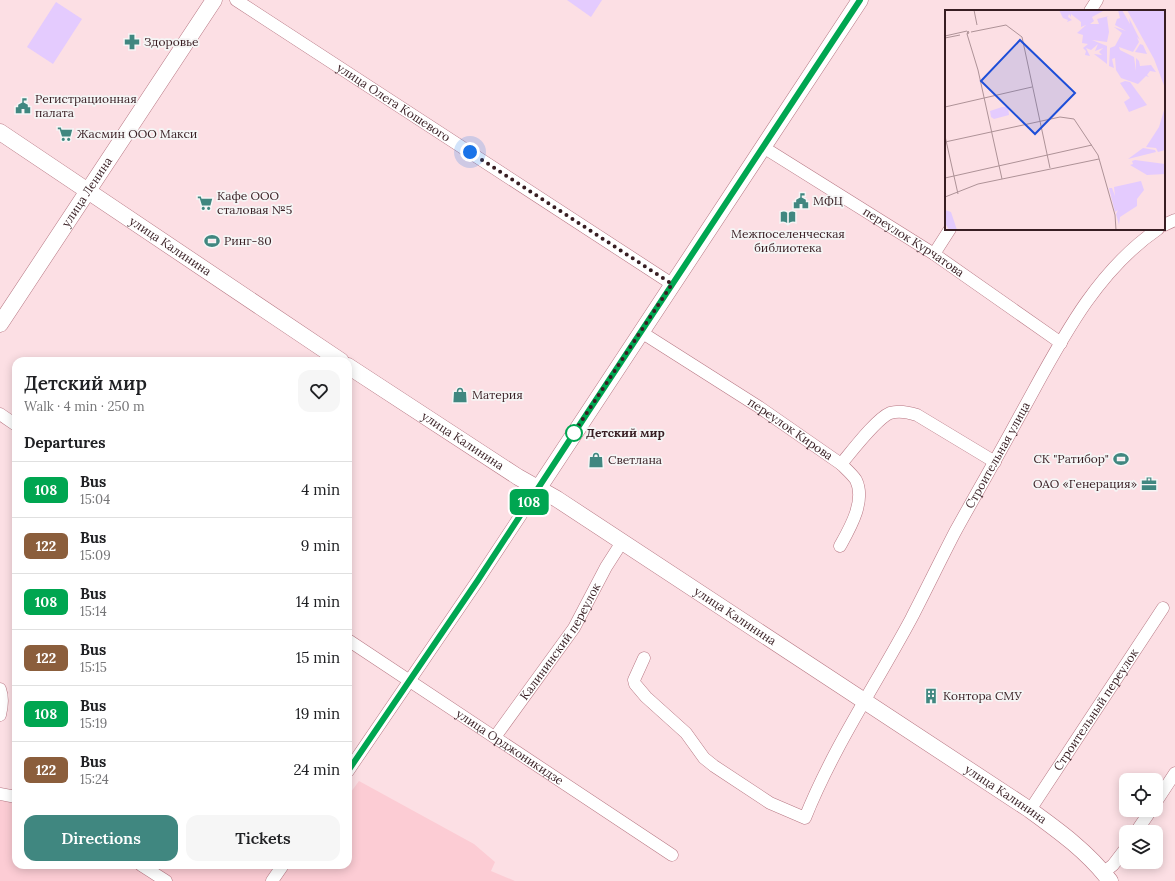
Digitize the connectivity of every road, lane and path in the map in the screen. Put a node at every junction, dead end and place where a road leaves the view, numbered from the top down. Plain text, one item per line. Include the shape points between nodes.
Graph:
1 (214, 0) edge
2 (236, 0) edge
3 (860, 0) edge
4 (1097, 0) edge
5 (1091, 10) edge
6 (0, 132) edge
7 (763, 146) junction
8 (88, 192) junction
9 (1175, 220) edge
10 (1165, 225) edge
11 (949, 230) edge
12 (1156, 230) edge
13 (934, 254) junction
14 (672, 284) junction
15 (0, 324) edge
16 (640, 332) junction
17 (1061, 343) junction
18 (334, 357) edge
19 (352, 369) edge
20 (0, 414) edge
21 (12, 422) edge
22 (995, 462) junction
23 (841, 464) junction
24 (538, 489) junction
25 (622, 542) junction
26 (840, 546) dead end
27 (1163, 608) dead end
28 (352, 643) edge
29 (644, 658) dead end
30 (411, 681) junction
31 (0, 689) edge
32 (864, 701) junction
33 (0, 715) edge
34 (495, 738) junction
35 (352, 765) edge
36 (1175, 772) edge
37 (1163, 791) edge
38 (0, 794) edge
39 (12, 796) edge
40 (1030, 810) junction
41 (672, 855) dead end
42 (1119, 857) edge
43 (147, 869) edge
44 (280, 869) edge
45 (1107, 877) edge
46 (166, 881) edge
47 (272, 881) edge

1 - 8 street, улица Ленина
2 - 14 street, улица Олега Кошевого
3 - 7 street
4 - 5 street
6 - 8 street, улица Калинина
7 - 13 street, переулок Курчатова
7 - 14 street
8 - 15 street, улица Ленина
8 - 18 street, улица Калинина
9 - 10 street
11 - 13 street
12 - 17 street, Строительная улица via 1121,260 1104,279
13 - 17 street, переулок Курчатова
14 - 16 street
16 - 23 street, переулок Кирова via 759,407
16 - 24 street
17 - 22 street, Строительная улица
19 - 24 street, улица Калинина
20 - 21 street
22 - 23 street, переулок Кирова via 917,415 905,411 891,413 881,419
22 - 32 street, Строительная улица
23 - 26 street via 856,481 859,494 858,506
24 - 25 street, улица Калинина
24 - 30 street
25 - 32 street, улица Калинина
25 - 34 street, Калининский переулок via 574,628
27 - 40 street, Строительный переулок
28 - 30 street, улица Орджоникидзе
29 - 32 street, Строительная улица via 634,680 635,684 686,733 704,758 770,803 805,818 822,777
30 - 34 street, улица Орджоникидзе
30 - 35 street
31 - 33 street
32 - 40 street, улица Калинина
34 - 41 street, улица Орджоникидзе
36 - 37 street
38 - 39 street
40 - 45 street, улица Калинина via 1067,837
42 - 45 street
43 - 46 street
44 - 47 street

